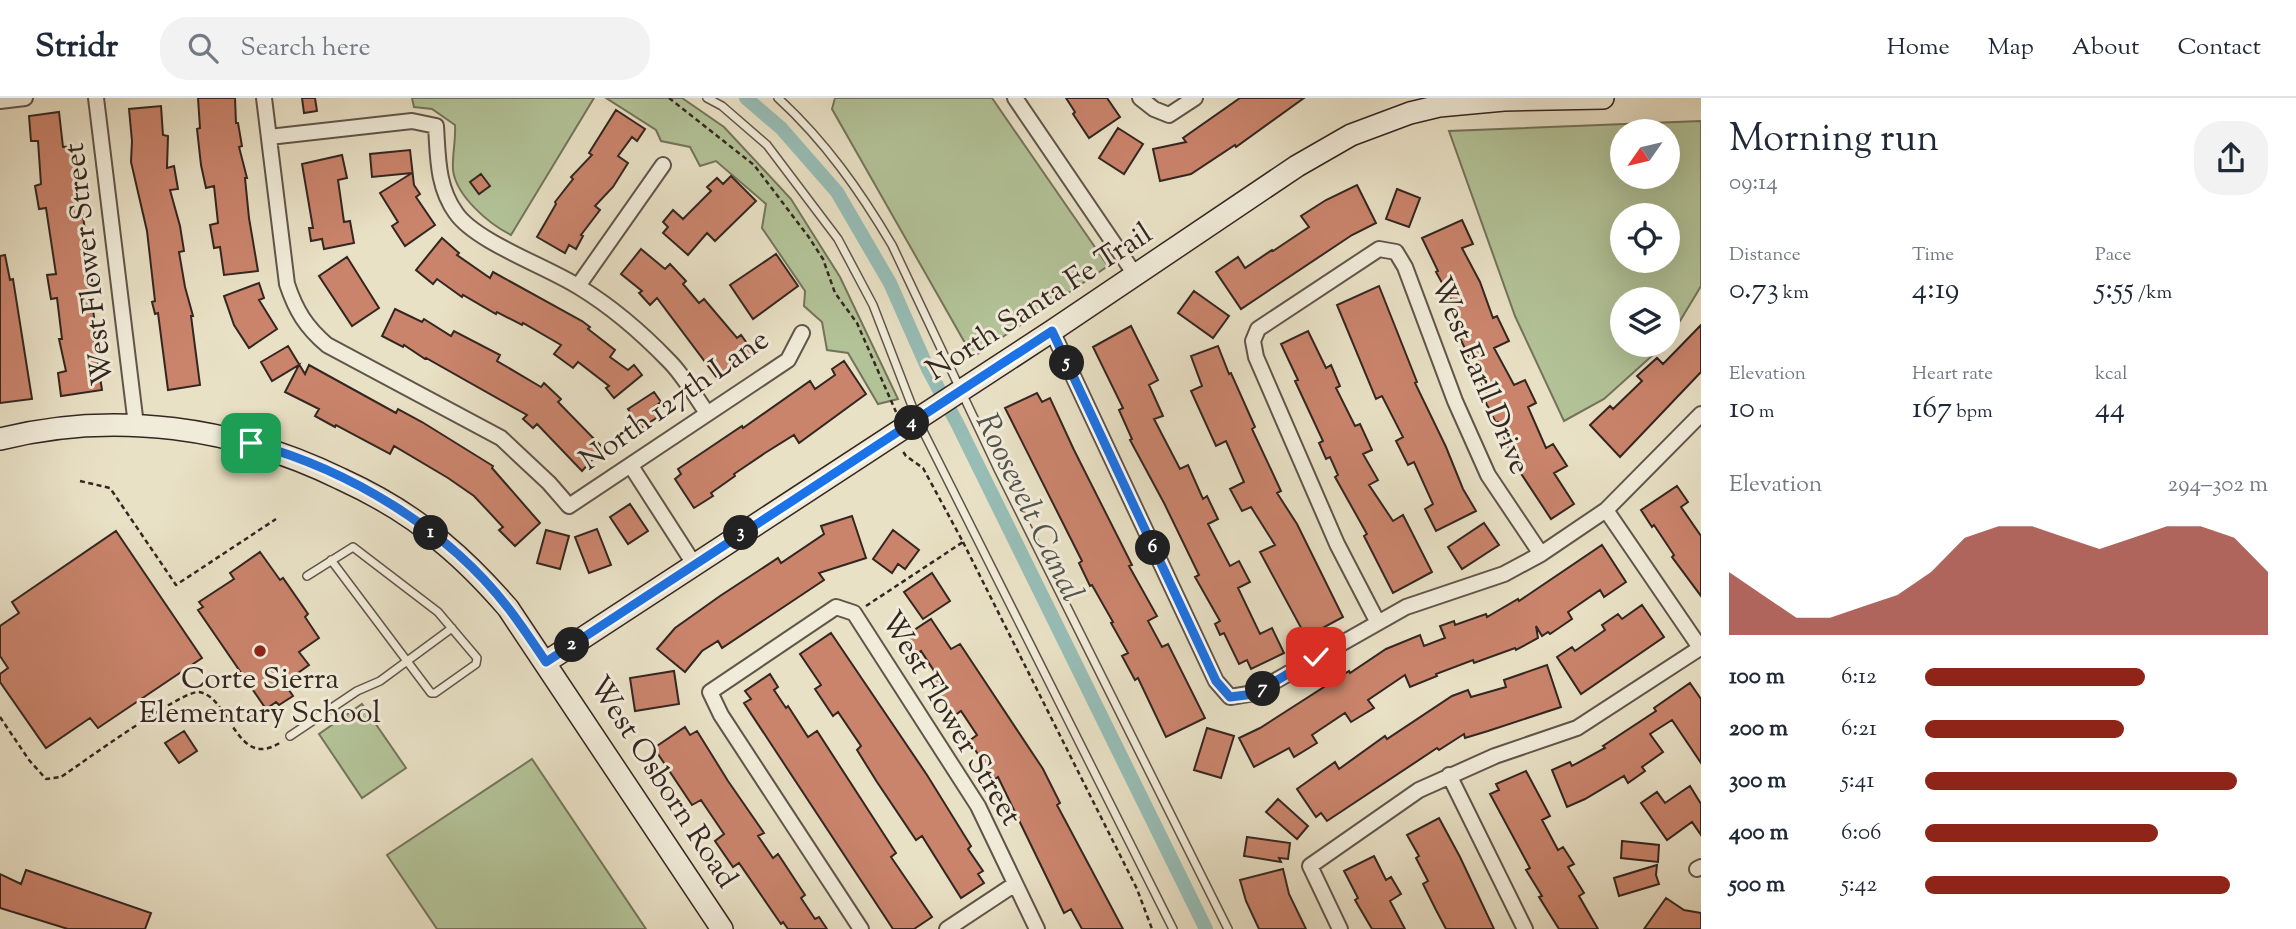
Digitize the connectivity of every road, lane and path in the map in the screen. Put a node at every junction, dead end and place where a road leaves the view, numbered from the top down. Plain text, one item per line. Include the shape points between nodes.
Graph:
1 (26, 98) edge
2 (96, 98) edge
3 (264, 98) edge
4 (670, 98) edge
5 (707, 98) edge
6 (778, 98) edge
7 (1015, 98) edge
8 (1140, 98) edge
9 (1195, 98) edge
10 (1603, 98) edge
11 (1504, 99) edge
12 (0, 102) edge
13 (269, 137) junction
14 (663, 165) dead end
15 (1136, 276) junction
16 (578, 286) junction
17 (1052, 331) junction
18 (802, 333) dead end
19 (958, 393) junction
20 (707, 413) junction
21 (1701, 414) edge
22 (910, 424) junction
23 (136, 425) junction
24 (0, 439) edge
25 (631, 466) junction
26 (80, 481) dead end
27 (1606, 510) junction
28 (276, 519) dead end
29 (963, 542) junction
30 (1541, 554) junction
31 (331, 560) junction
32 (694, 564) junction
33 (307, 576) dead end
34 (855, 613) junction
35 (1377, 621) junction
36 (452, 628) junction
37 (1701, 649) edge
38 (406, 662) junction
39 (546, 662) junction
40 (0, 717) edge
41 (290, 736) joint
42 (1449, 775) junction
43 (1015, 884) junction
44 (722, 929) edge
45 (861, 929) edge
46 (947, 929) edge
47 (1037, 929) edge
48 (1152, 929) edge
49 (1173, 929) edge
50 (1228, 929) edge
51 (1340, 929) edge
52 (1525, 929) edge

1 - 12 street
2 - 23 street, West Flower Street
3 - 13 street
4 - 22 path via 754,165 808,236
5 - 22 lane via 766,145 838,239 873,305
6 - 19 lane via 834,156 874,215
7 - 15 street
8 - 9 street via 1168,115
10 - 11 street, North Santa Fe Trail
11 - 15 street, North Santa Fe Trail via 1439,106 1351,135 1297,166
13 - 16 street via 412,121 436,126 439,170 446,197 457,215 475,232
13 - 25 street, North 127th Lane via 287,284 308,329 327,345 501,438 569,506
14 - 16 street
15 - 17 street, North Santa Fe Trail
16 - 20 street via 623,317 671,363
17 - 19 street, North Santa Fe Trail
17 - 35 street via 1216,681 1230,697 1254,694
18 - 20 street, North 127th Lane via 788,359
19 - 22 street, North Santa Fe Trail
19 - 50 lane
20 - 25 street, North 127th Lane
21 - 27 street
22 - 29 path via 906,456 923,468
22 - 32 street, North Santa Fe Trail
22 - 49 lane
23 - 24 street via 56,428
23 - 39 street, West Osborn Road via 215,434 297,458 372,494 443,542 476,573 508,608
25 - 32 street
26 - 28 path via 110,488 176,585
27 - 30 street
27 - 37 street
29 - 34 path
29 - 48 path via 1137,889
30 - 35 street via 1504,573
30 - 35 street, West Earll Drive via 1488,475 1405,267 1396,252 1380,249 1258,329 1252,341 1337,544
31 - 33 lane
31 - 36 lane via 353,547 438,612
31 - 38 lane
32 - 39 street, North Santa Fe Trail
34 - 43 street, West Flower Street via 978,806
34 - 45 street via 836,607 710,692
36 - 38 lane
36 - 38 lane via 477,658 476,664 431,693
37 - 42 street via 1577,728
38 - 41 lane
39 - 44 street, West Osborn Road
40 - 41 path via 47,779 61,777 195,692 206,694 242,739 260,750
42 - 51 street via 1419,790 1310,866
42 - 52 street
43 - 46 street
43 - 47 street, West Flower Street

